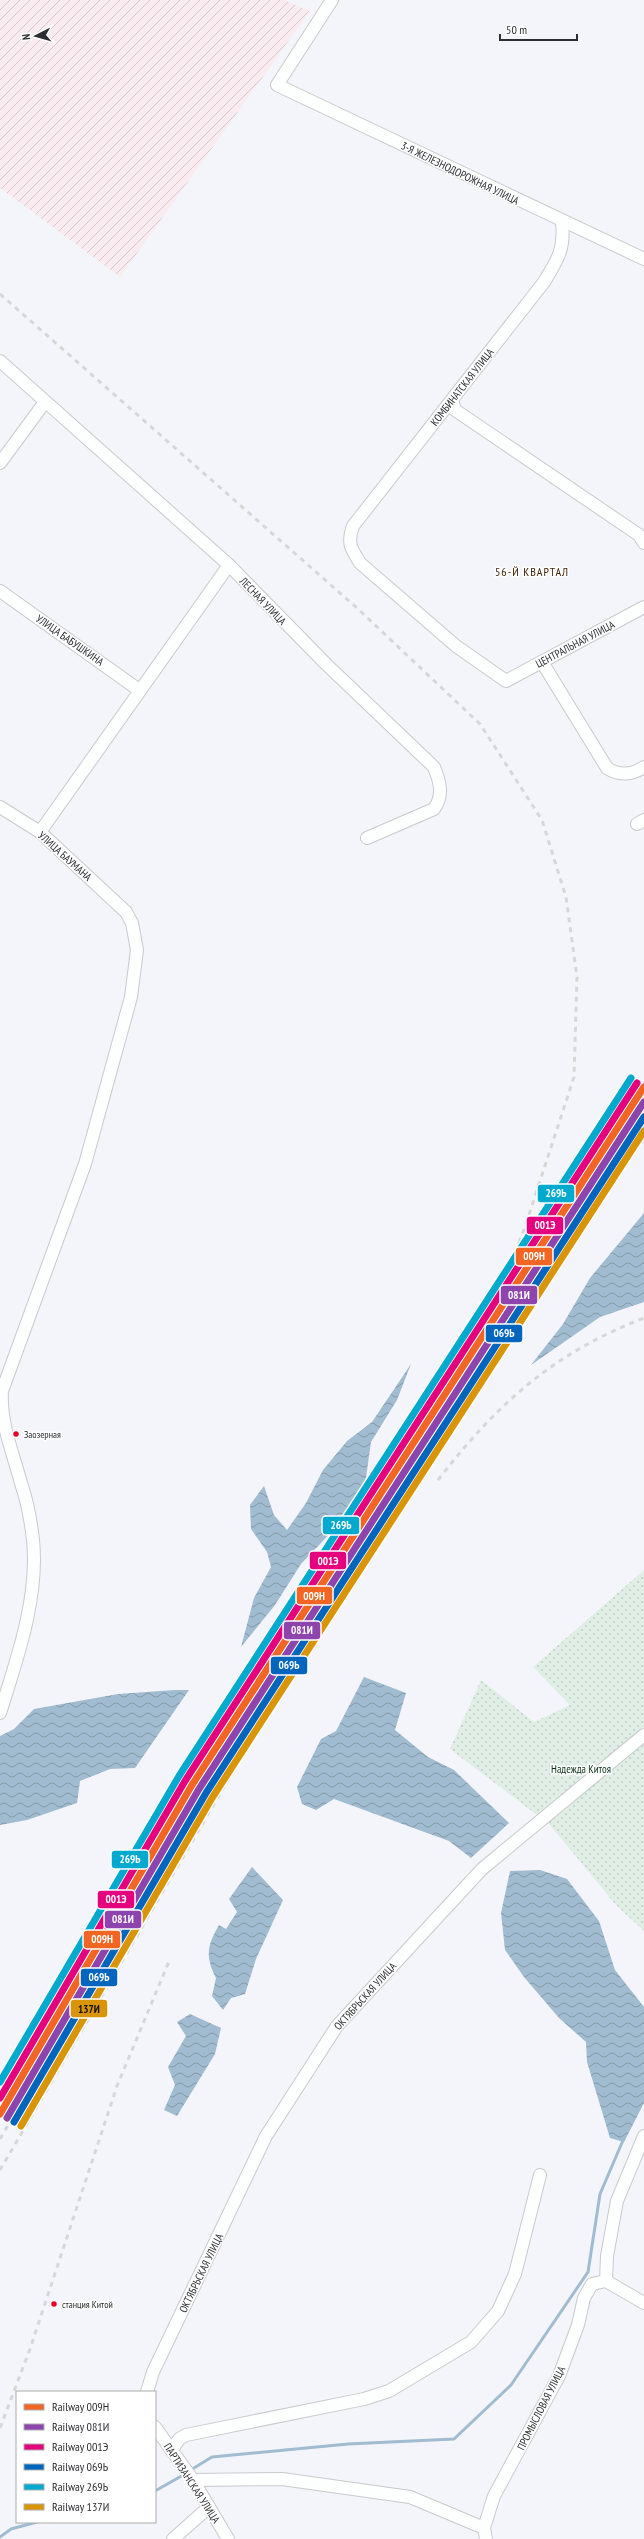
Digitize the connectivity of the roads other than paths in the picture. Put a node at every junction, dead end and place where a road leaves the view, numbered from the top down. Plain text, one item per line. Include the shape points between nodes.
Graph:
1 (332, 0) edge
2 (562, 222) junction
3 (644, 259) edge
4 (0, 361) edge
5 (452, 400) junction
6 (45, 402) junction
7 (0, 463) edge
8 (644, 543) edge
9 (229, 565) junction
10 (0, 591) edge
11 (644, 608) edge
12 (542, 662) junction
13 (506, 681) joint
14 (139, 690) junction
15 (644, 767) edge
16 (0, 807) edge
17 (40, 832) junction
18 (367, 838) dead end
19 (1, 1417) edge
20 (0, 1713) edge
21 (644, 1734) edge
22 (644, 2136) edge
23 (540, 2175) dead end
24 (606, 2281) junction
25 (644, 2303) edge
26 (147, 2391) edge
27 (156, 2428) edge
28 (172, 2450) junction
29 (192, 2479) junction
30 (209, 2507) junction
31 (485, 2534) edge
32 (173, 2539) edge
33 (228, 2539) edge

1 - 2 street, 3-Я ЖЕЛЕЗНОДОРОЖНАЯ УЛИЦА via 277,85
2 - 3 street, 3-Я ЖЕЛЕЗНОДОРОЖНАЯ УЛИЦА
2 - 5 street, КОМБИНАТСКАЯ УЛИЦА via 564,240 560,255 544,282
4 - 6 street, ЛЕСНАЯ УЛИЦА
5 - 8 street via 455,410 639,535
5 - 13 street, КОМБИНАТСКАЯ УЛИЦА via 353,526 349,539 350,548 360,563 456,646
6 - 7 street
6 - 9 street, ЛЕСНАЯ УЛИЦА
9 - 14 street
9 - 18 street, ЛЕСНАЯ УЛИЦА via 326,664 434,767 439,779 440,792 439,802 434,809
10 - 14 street, УЛИЦА БАБУШКИНА
11 - 12 street, ЦЕНТРАЛЬНАЯ УЛИЦА
12 - 13 street, ЦЕНТРАЛЬНАЯ УЛИЦА
12 - 15 street via 607,768 622,774
14 - 17 street
16 - 17 street, УЛИЦА БАУМАНА
17 - 19 street, УЛИЦА БАУМАНА via 126,912 133,928 137,950 131,997 85,1164 8,1370 2,1391
19 - 20 street via 22,1485 33,1541 32,1579 23,1640
21 - 26 street, ОКТЯБРЬСКАЯ УЛИЦА via 482,1868 336,2026 266,2136 153,2372
22 - 24 street via 617,2201 607,2256
23 - 28 street via 516,2274 498,2311 471,2342 389,2391 341,2405 186,2435 179,2439
24 - 25 street
24 - 31 street, ПРОМЫСЛОВАЯ УЛИЦА via 599,2281 588,2290 560,2376 494,2496
27 - 28 street, ПАРТИЗАНСКАЯ УЛИЦА
28 - 29 street, ПАРТИЗАНСКАЯ УЛИЦА
29 - 30 street, ПАРТИЗАНСКАЯ УЛИЦА
29 - 31 street via 282,2479 410,2497
30 - 32 street
30 - 33 street, ПАРТИЗАНСКАЯ УЛИЦА

